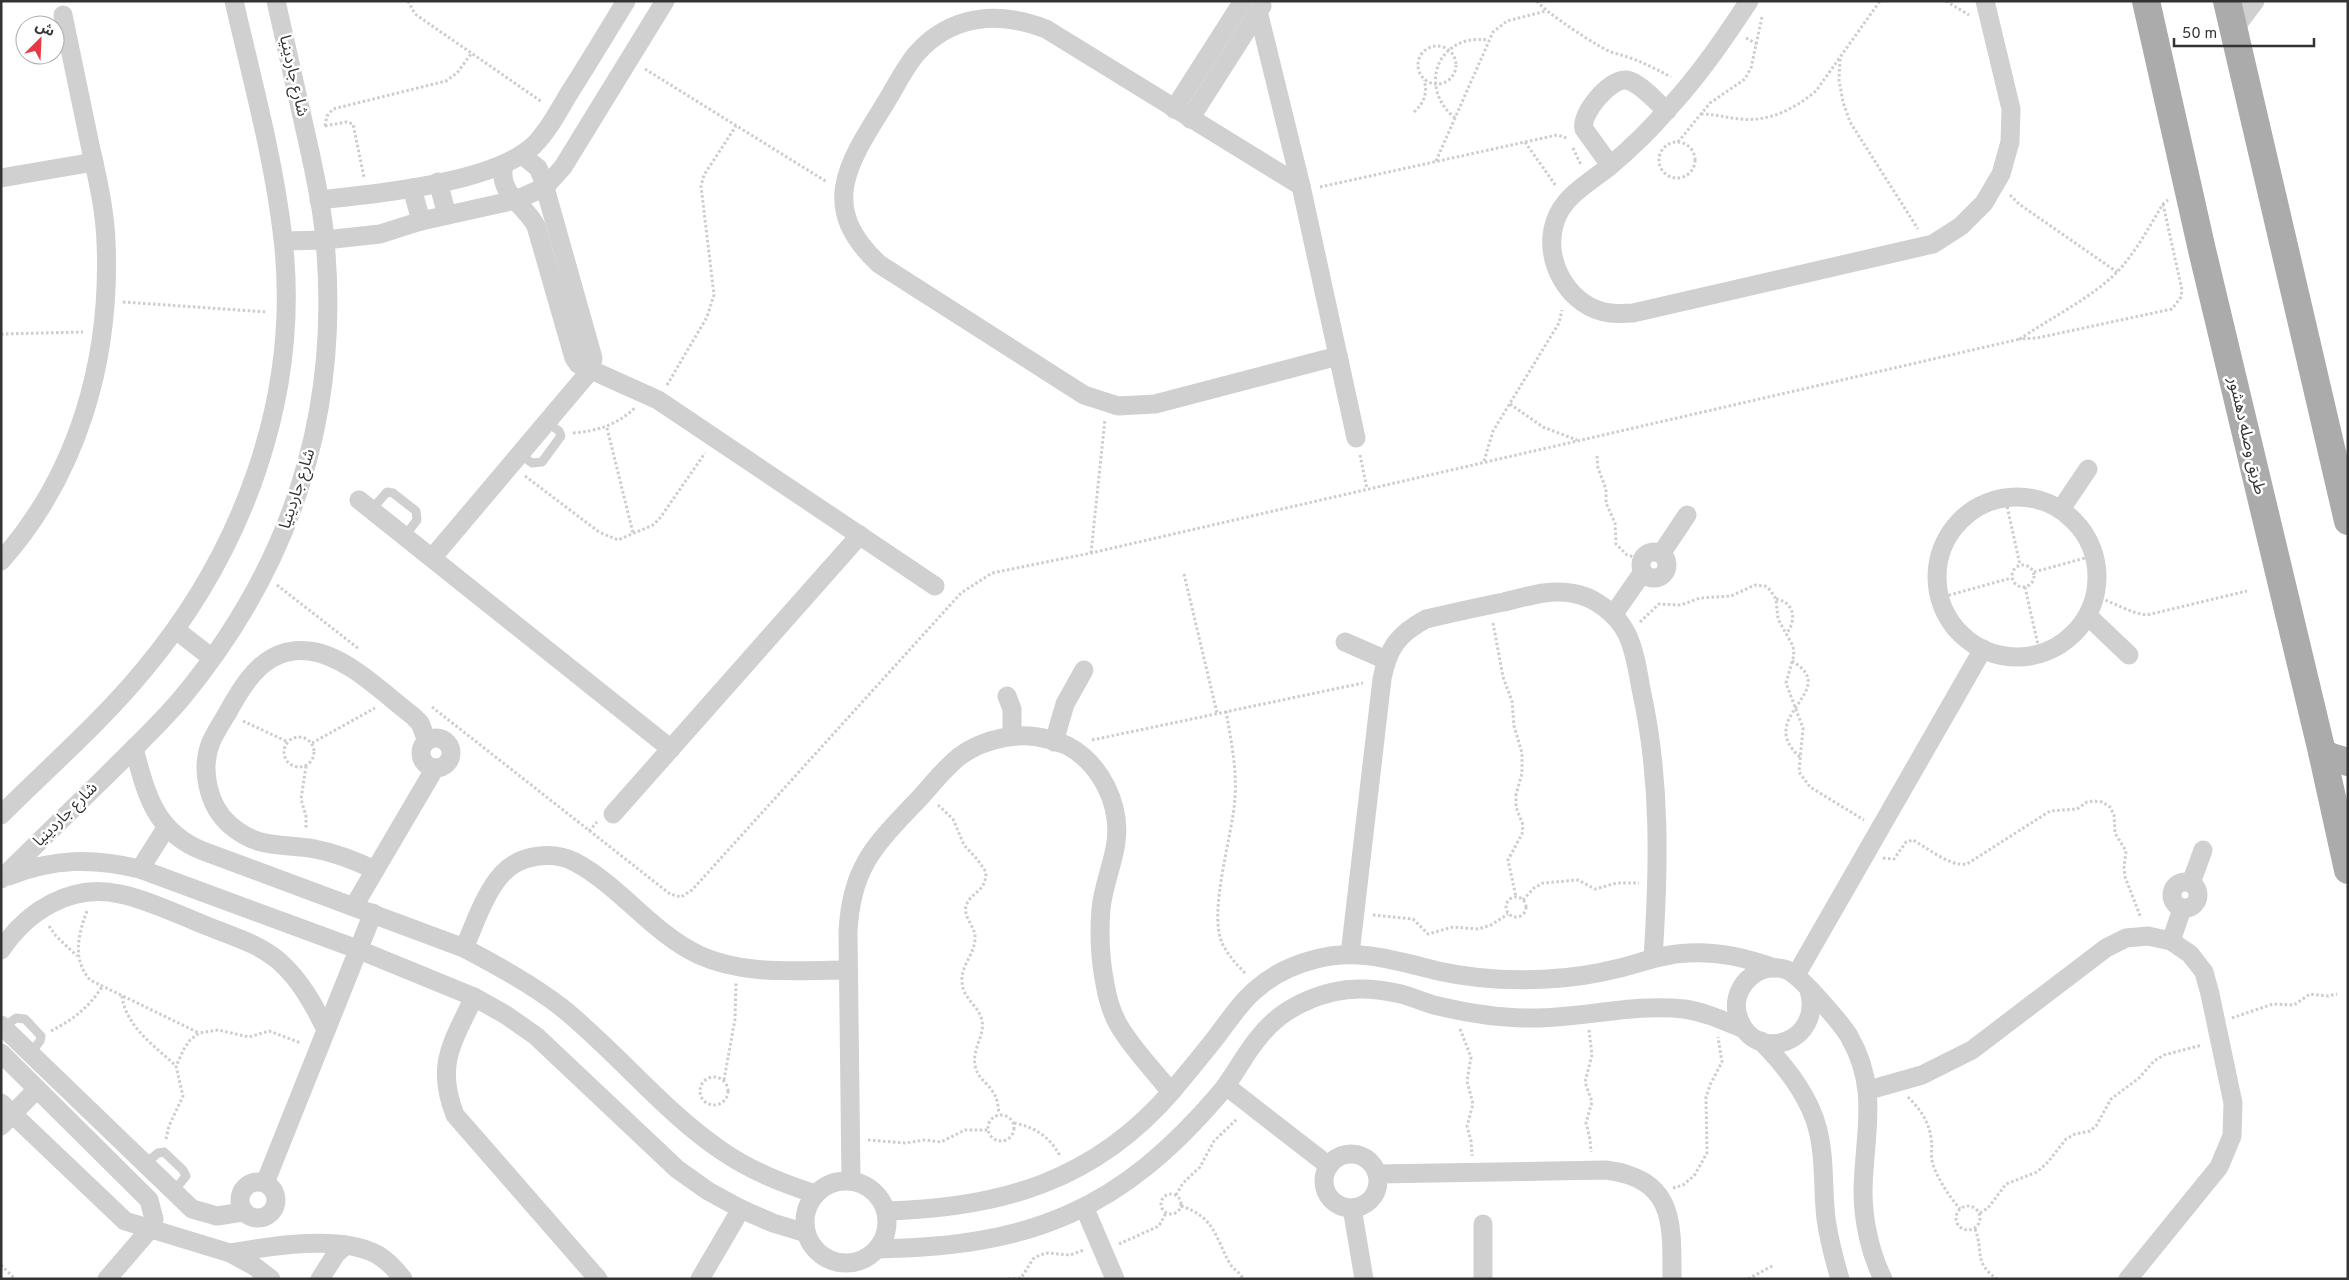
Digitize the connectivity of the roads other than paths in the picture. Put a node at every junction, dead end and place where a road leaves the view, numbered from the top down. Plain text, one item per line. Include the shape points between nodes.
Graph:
1 (234, 1) edge
2 (276, 1) edge
3 (626, 1) edge
4 (665, 1) edge
5 (1749, 1) edge
6 (1985, 1) edge
7 (2146, 1) edge
8 (2227, 1) edge
9 (2255, 1) edge
10 (1255, 5) edge
11 (65, 20) edge
12 (2234, 29) junction
13 (1174, 109) junction
14 (1667, 111) junction
15 (1190, 119) junction
16 (522, 155) junction
17 (94, 162) junction
18 (504, 165) junction
19 (1610, 165) junction
20 (1, 178) edge
21 (438, 182) junction
22 (545, 186) junction
23 (412, 188) junction
24 (1301, 189) junction
25 (320, 200) junction
26 (516, 200) junction
27 (446, 215) junction
28 (421, 222) junction
29 (325, 240) junction
30 (284, 241) junction
31 (1338, 356) junction
32 (590, 371) junction
33 (1356, 438) road end
34 (2088, 469) dead end
35 (365, 505) joint
36 (2062, 509) junction
37 (1687, 515) dead end
38 (2348, 521) edge
39 (860, 535) junction
40 (404, 536) junction
41 (432, 558) junction
42 (1, 561) edge
43 (935, 586) dead end
44 (1613, 615) junction
45 (2088, 616) junction
46 (176, 630) junction
47 (1345, 642) dead end
48 (1983, 649) junction
49 (2129, 655) dead end
50 (212, 658) junction
51 (1386, 660) junction
52 (1084, 670) dead end
53 (1007, 696) dead end
54 (1012, 736) junction
55 (1060, 744) junction
56 (134, 748) junction
57 (671, 749) junction
58 (2322, 752) junction
59 (2348, 762) edge
60 (1, 814) edge
61 (613, 814) dead end
62 (166, 828) junction
63 (2203, 850) dead end
64 (140, 869) junction
65 (375, 870) junction
66 (2348, 870) edge
67 (2, 879) edge
68 (354, 906) junction
69 (373, 913) junction
70 (2171, 941) junction
71 (464, 948) junction
72 (1, 950) edge
73 (357, 950) junction
74 (1350, 954) junction
75 (1653, 958) junction
76 (1775, 968) junction
77 (848, 970) junction
78 (1796, 975) junction
79 (1809, 990) junction
80 (474, 996) junction
81 (2, 1026) edge
82 (1744, 1029) junction
83 (326, 1030) junction
84 (1761, 1041) junction
85 (1, 1053) edge
86 (30, 1054) junction
87 (1226, 1086) junction
88 (37, 1088) junction
89 (1869, 1090) junction
90 (1171, 1092) junction
91 (5, 1114) edge
92 (145, 1164) junction
93 (1329, 1166) junction
94 (1377, 1174) junction
95 (851, 1180) junction
96 (265, 1183) junction
97 (173, 1192) junction
98 (814, 1194) junction
99 (1352, 1208) junction
100 (741, 1209) junction
101 (1085, 1209) junction
102 (886, 1211) junction
103 (243, 1212) junction
104 (1483, 1224) dead end
105 (151, 1228) junction
106 (806, 1233) junction
107 (346, 1245) junction
108 (877, 1248) junction
109 (230, 1253) junction
110 (847, 1271) edge
111 (107, 1279) edge
112 (271, 1279) edge
113 (320, 1279) edge
114 (403, 1279) edge
115 (598, 1279) edge
116 (700, 1279) edge
117 (1115, 1279) edge
118 (1364, 1279) edge
119 (1483, 1279) edge
120 (1672, 1279) edge
121 (1840, 1279) edge
122 (1883, 1279) edge
123 (2128, 1279) edge

1 - 30 street via 275,180
2 - 25 street, شارع جاردينيا
3 - 16 street via 545,133
4 - 22 street via 564,167
5 - 14 street via 1699,73
6 - 19 street via 2011,109 2010,142 2001,174 1984,202 1961,226 1933,244 1633,313 1609,313 1587,305 1568,290 1556,269 1551,245 1562,193
7 - 58 main road, طريق وصله دهشور
8 - 12 main road
9 - 12 street
10 - 13 street
10 - 15 street
10 - 24 street
11 - 17 street
12 - 38 main road
13 - 15 street
13 - 31 street via 1046,29 1001,17 977,19 934,37 917,53 854,152 843,192 845,213 852,232 879,264 1084,395 1118,406 1155,404
14 - 19 street
14 - 19 street via 1633,83 1619,80 1613,84 1587,110 1582,123
15 - 24 street
16 - 18 street
16 - 22 street via 538,168
17 - 20 street
17 - 42 street via 106,240 106,301 89,401 71,452 46,500
18 - 21 street
18 - 26 street via 503,184
21 - 23 street
21 - 27 street
22 - 26 street
22 - 32 street via 593,358
23 - 25 street
23 - 28 street
24 - 31 street
25 - 29 street, شارع جاردينيا
26 - 27 street
26 - 32 street via 536,226 574,358
27 - 28 street
28 - 29 street via 380,234
29 - 30 street
29 - 50 street, شارع جاردينيا via 328,317 325,371 318,424 305,476 281,540 250,600
30 - 46 street via 284,346 263,456 224,550
31 - 33 street
32 - 39 street via 652,397
32 - 41 street via 554,427 515,460
34 - 36 street
35 - 40 street
35 - 40 lane via 387,492 416,511 417,520
36 - 45 street via 2077,521 2096,555 2096,597
36 - 48 street via 2034,498 2005,497 1970,511 1955,524 1945,541 1938,559 1939,598 1948,619
37 - 44 street via 1661,554 1667,565 1664,573 1654,578 1642,566
39 - 43 street
39 - 57 street
40 - 41 street
41 - 57 street
44 - 51 street via 1594,601 1572,593 1548,592 1426,619 1408,628 1395,642
44 - 75 street via 1627,634 1653,756 1658,806
45 - 48 street via 2076,633 2060,646 2040,654 2001,656
45 - 49 street
46 - 50 street
46 - 60 street via 142,672
47 - 51 street
48 - 78 street
50 - 56 street, شارع جاردينيا via 180,700
51 - 74 street
52 - 55 street via 1065,704
53 - 54 street via 1012,709
54 - 55 street via 1040,737
54 - 77 street via 984,743 960,756 881,839 866,860 855,882 849,907
55 - 90 street via 1090,762 1106,786 1115,813 1116,842 1101,908 1100,947 1105,986 1117,1023
56 - 62 street via 147,790
56 - 67 street, شارع جاردينيا
57 - 61 street
58 - 59 main road
58 - 66 main road, طريق وصله دهشور
62 - 64 street
62 - 68 street via 189,846
63 - 70 street via 2191,883 2197,890 2198,900 2192,907 2182,909
64 - 67 street via 113,862 84,860 38,866
64 - 73 street
65 - 65 street via 335,854 257,842 228,824 217,810 206,776 211,742 242,684 270,658 307,650 326,654 391,699 420,724 428,741 441,740 450,750 448,763 435,768
65 - 68 street
68 - 69 street
69 - 71 street
69 - 73 street
70 - 89 street via 2148,936 2126,938 2106,948 1972,1050 1896,1084
70 - 123 street via 2190,954 2204,972 2233,1103 2232,1136 2219,1167
71 - 77 street via 491,888 502,873 518,862 536,856 555,856 574,861 590,872 679,944 697,954 736,968
71 - 98 street via 532,986 562,1008 722,1152 766,1176
72 - 83 street via 30,916 50,903 72,895 118,894 256,946 279,960 298,980
73 - 80 street
73 - 83 street
74 - 75 street via 1376,956 1475,977 1512,980 1585,975
74 - 90 street via 1317,958 1287,969 1259,986
75 - 76 street via 1717,953 1747,958
76 - 78 street
76 - 82 street via 1755,973 1740,988 1736,1009
77 - 95 street
78 - 79 street
79 - 84 street via 1812,1012 1802,1032 1783,1043
79 - 89 street via 1848,1035 1861,1062
80 - 100 street via 536,1036 677,1168 708,1191
80 - 115 street via 448,1054 444,1075 455,1115
81 - 86 street
81 - 86 lane via 19,1016 25,1019 41,1036
82 - 84 street
82 - 87 street via 1715,1016 1684,1010 1653,1008 1584,1016 1506,1018 1458,1011 1400,994 1366,989 1336,991 1307,1000 1282,1015 1260,1036
83 - 96 street
84 - 121 street via 1802,1091 1815,1120 1823,1151 1826,1217
85 - 88 street
86 - 92 street
87 - 93 street
87 - 101 street via 1162,1155
88 - 91 street
88 - 105 street via 143,1193 153,1209
89 - 122 street via 1863,1193 1867,1232
90 - 102 street via 1140,1123 1069,1174 1025,1191 980,1203 933,1210
91 - 105 street via 125,1221
92 - 97 street
92 - 97 lane via 164,1152 186,1176
93 - 94 street via 1351,1154 1367,1160
93 - 99 street via 1325,1175 1328,1194 1342,1207
94 - 99 street via 1376,1193 1361,1206
94 - 120 street via 1591,1170 1625,1173 1643,1180 1657,1193 1667,1210 1672,1229
95 - 98 street via 837,1181
95 - 102 street via 873,1190
96 - 103 street via 255,1182 243,1189 239,1198
96 - 103 street via 276,1196 272,1212 258,1219
97 - 103 street via 192,1209 204,1214 217,1216
98 - 106 street via 804,1219
99 - 118 street
100 - 106 street
100 - 116 street
101 - 108 street via 1035,1228 984,1241 930,1248
101 - 117 street
102 - 108 street via 886,1231
104 - 119 street
105 - 109 street
105 - 111 street
106 - 110 street via 810,1243 821,1254
107 - 109 street via 291,1245
107 - 113 street
107 - 114 street via 379,1255
108 - 110 street
109 - 112 street

